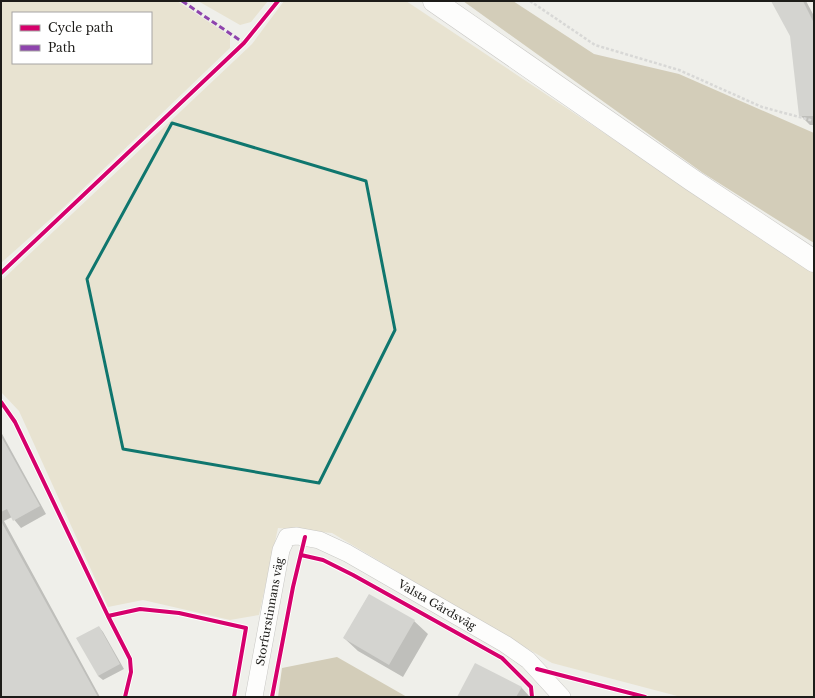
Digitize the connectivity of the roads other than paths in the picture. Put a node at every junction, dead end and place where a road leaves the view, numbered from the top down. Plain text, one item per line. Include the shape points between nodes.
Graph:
1 (434, 1) edge
2 (814, 261) edge
3 (297, 536) joint
4 (254, 697) edge
5 (562, 697) edge

1 - 2 main road via 692,180
3 - 4 street, Storfurstinnans väg via 287,537 281,550
3 - 5 street, Valsta Gårdsväg via 319,540 347,553 505,644 528,660

